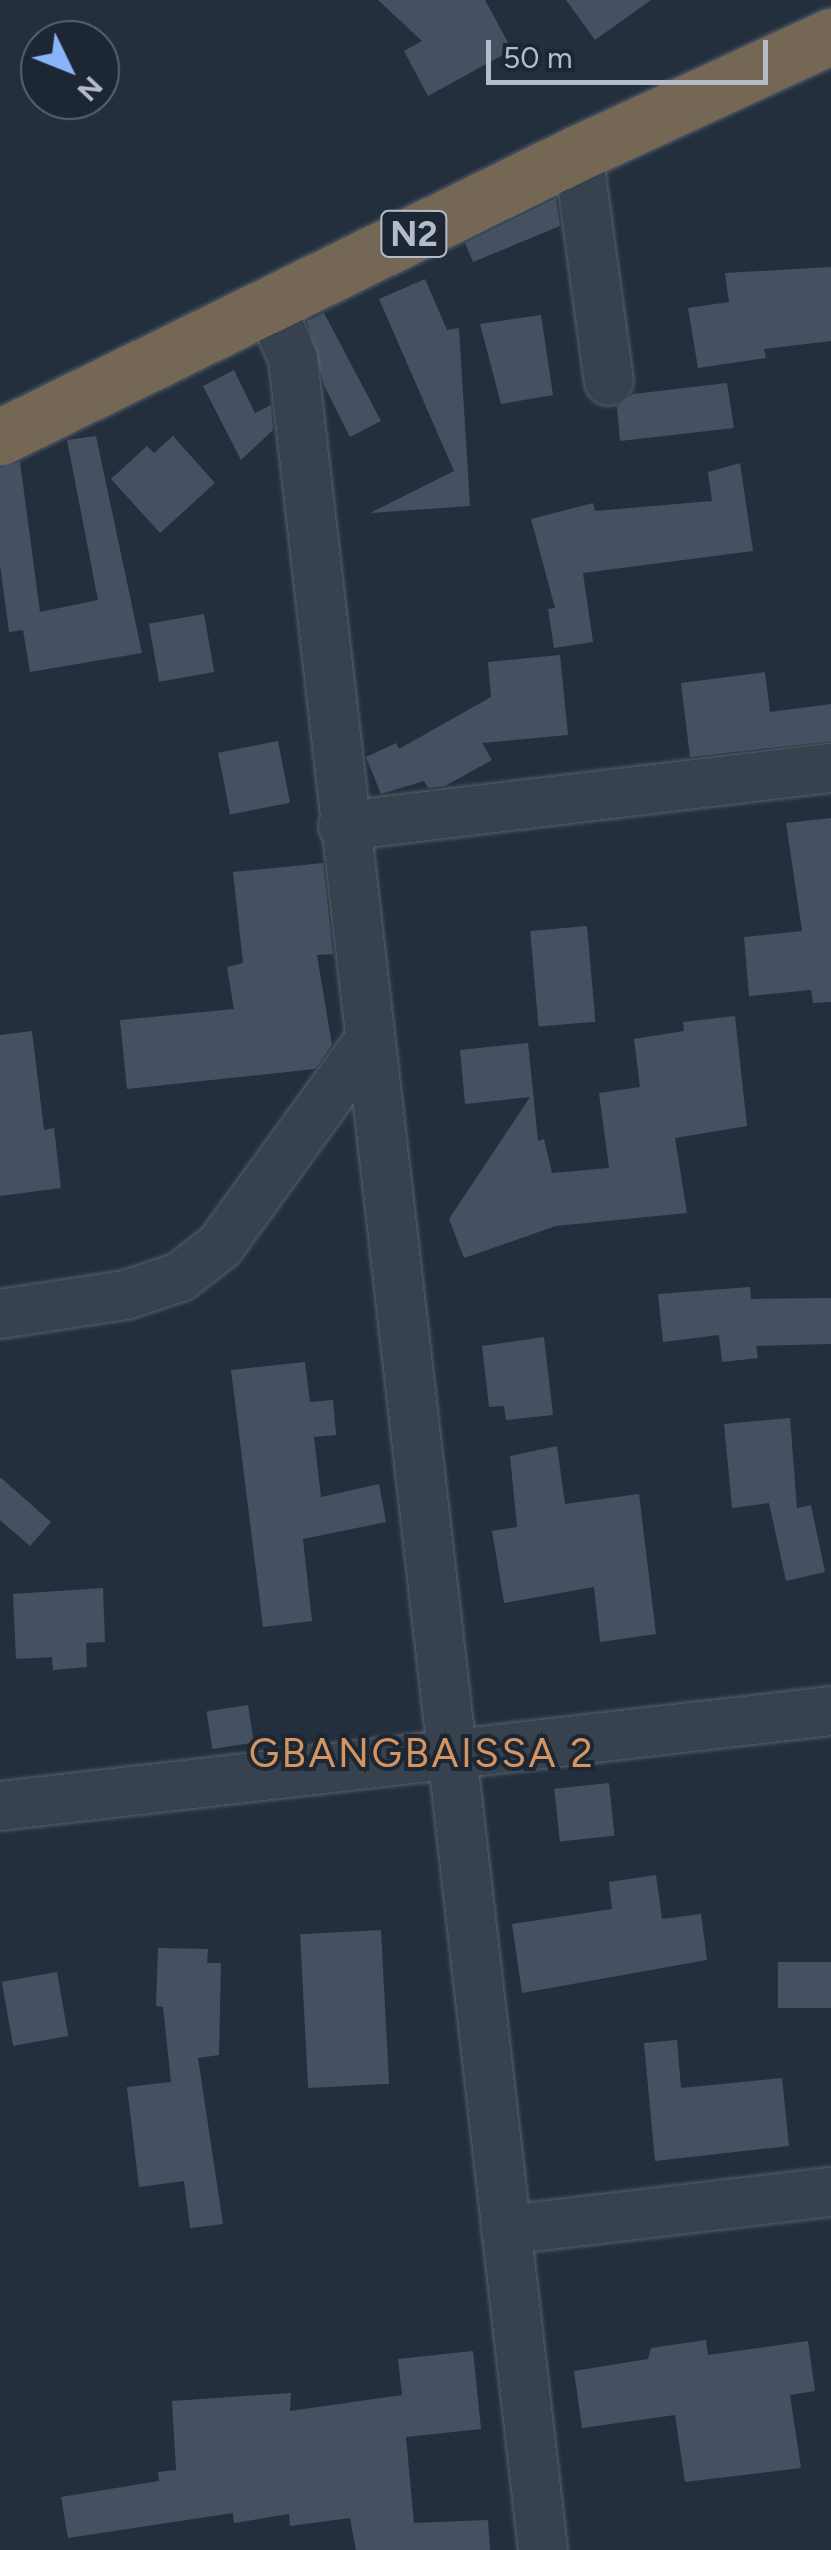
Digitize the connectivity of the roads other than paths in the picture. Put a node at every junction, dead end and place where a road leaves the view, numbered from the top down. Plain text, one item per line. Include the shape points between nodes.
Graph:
1 (831, 36) edge
2 (578, 153) junction
3 (270, 305) junction
4 (608, 381) dead end
5 (0, 438) edge
6 (831, 768) edge
7 (343, 826) junction
8 (369, 1041) junction
9 (0, 1314) edge
10 (831, 1711) edge
11 (452, 1752) junction
12 (0, 1806) edge
13 (831, 2192) edge
14 (506, 2230) junction
15 (543, 2550) edge

1 - 2 highway, N2
2 - 3 highway, N2
2 - 4 street
3 - 5 highway, N2
3 - 7 street via 293,359
6 - 7 street
7 - 8 street
8 - 9 street via 220,1246 180,1278 126,1295
8 - 11 street
10 - 11 street
11 - 12 street
11 - 14 street
13 - 14 street
14 - 15 street

